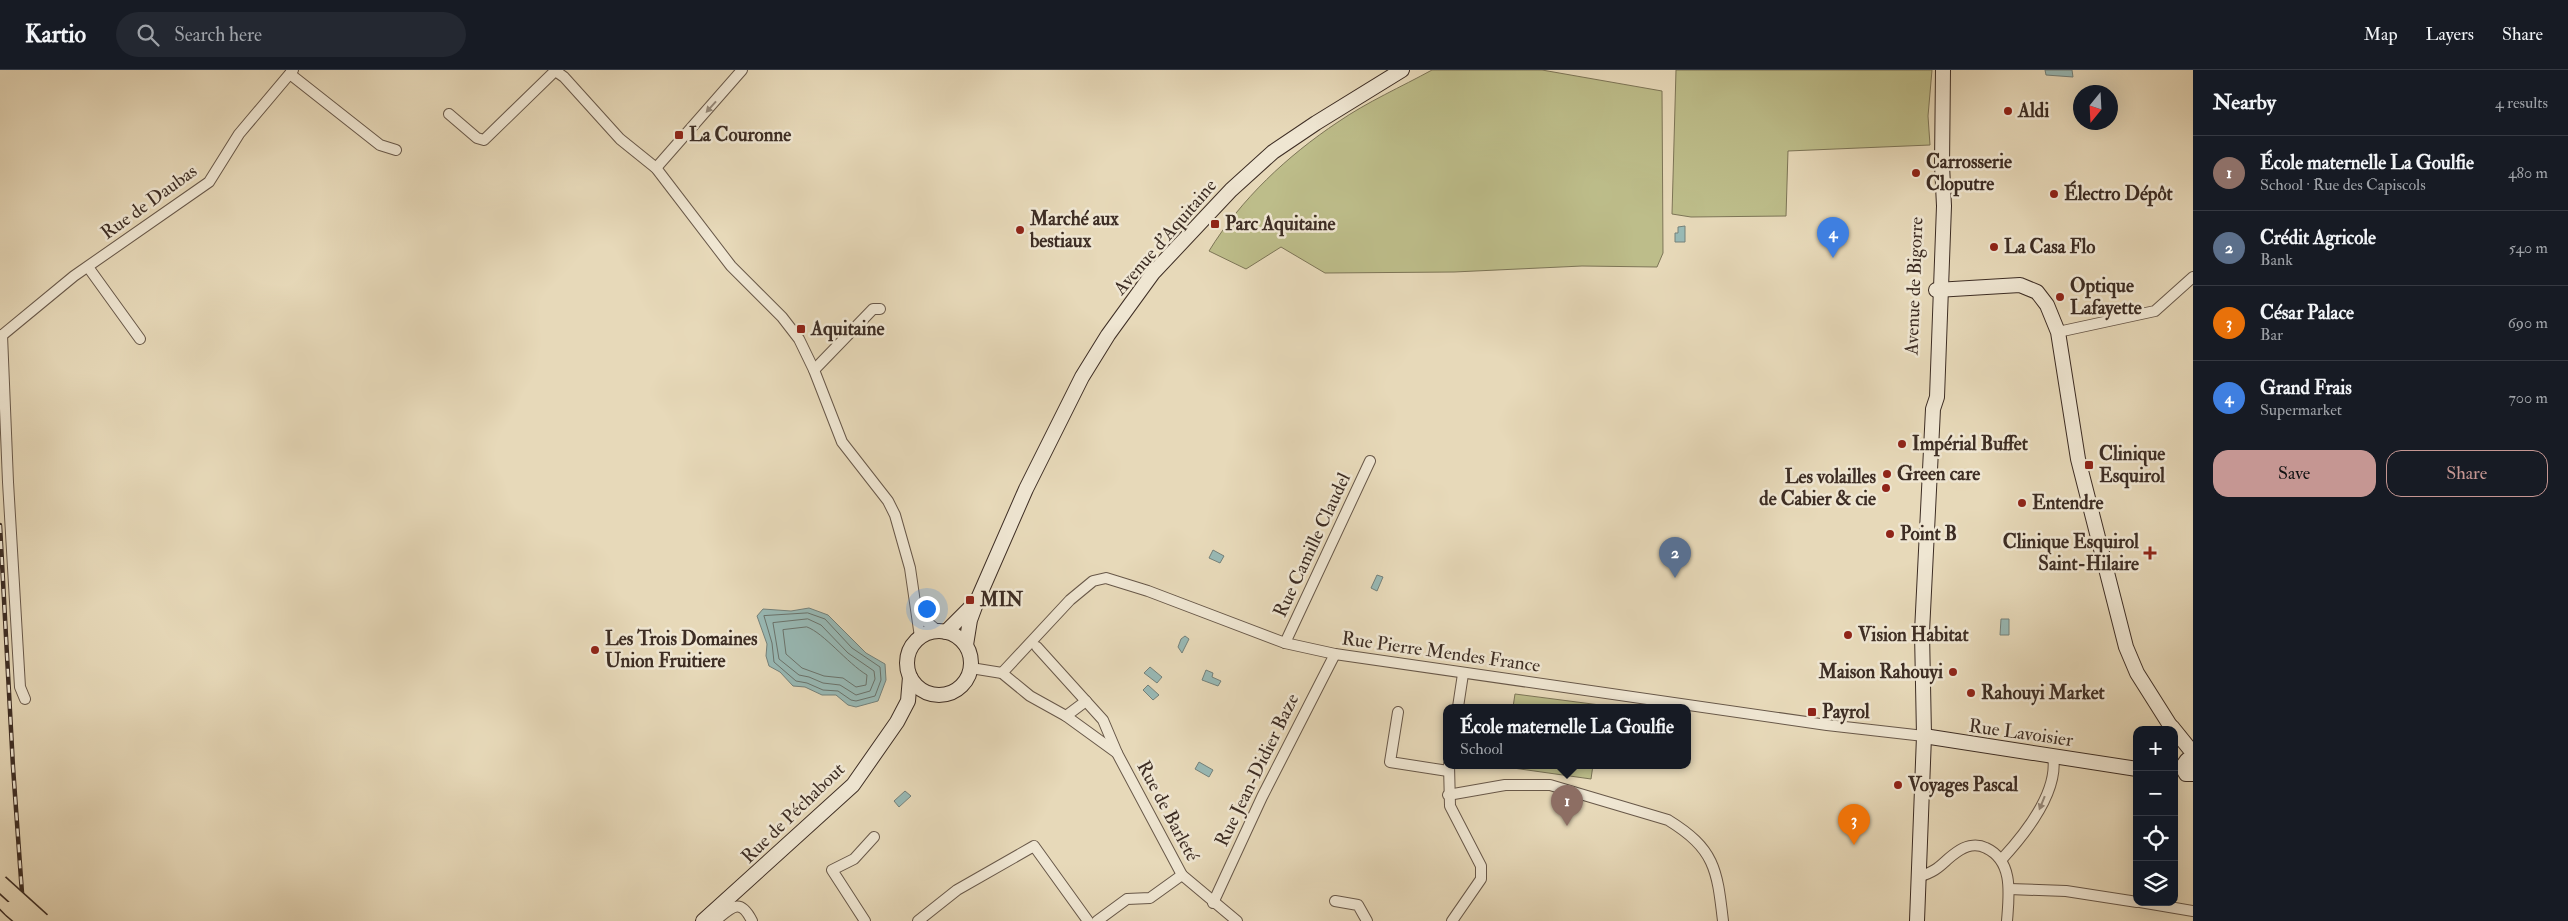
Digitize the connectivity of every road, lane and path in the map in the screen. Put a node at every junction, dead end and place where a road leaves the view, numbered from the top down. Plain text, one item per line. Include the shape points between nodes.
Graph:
1 (555, 70) edge
2 (742, 70) edge
3 (1402, 70) edge
4 (1943, 70) edge
5 (291, 72) edge
6 (449, 114) dead end
7 (396, 150) dead end
8 (1942, 165) junction
9 (656, 168) junction
10 (1934, 228) junction
11 (88, 267) junction
12 (2193, 277) edge
13 (1939, 290) junction
14 (880, 309) dead end
15 (2058, 332) junction
16 (1, 336) edge
17 (140, 339) dead end
18 (814, 370) junction
19 (1933, 409) junction
20 (1370, 461) dead end
21 (976, 601) junction
22 (918, 614) junction
23 (942, 631) junction
24 (920, 637) junction
25 (1286, 643) junction
26 (966, 645) junction
27 (1037, 647) dead end
28 (1335, 654) junction
29 (971, 668) junction
30 (1002, 673) junction
31 (1463, 674) junction
32 (910, 676) junction
33 (931, 694) junction
34 (25, 699) dead end
35 (1086, 701) junction
36 (1458, 704) edge
37 (1686, 704) edge
38 (1691, 705) edge
39 (1398, 712) dead end
40 (1066, 716) junction
41 (897, 722) junction
42 (2170, 726) edge
43 (1924, 736) junction
44 (2178, 738) edge
45 (1117, 753) junction
46 (2052, 756) junction
47 (2185, 766) edge
48 (1443, 767) edge
49 (2133, 768) edge
50 (1449, 769) edge
51 (1448, 795) junction
52 (874, 838) dead end
53 (2002, 859) junction
54 (1182, 876) junction
55 (1918, 877) junction
56 (0, 883) edge
57 (2009, 889) junction
58 (0, 898) edge
59 (1335, 901) dead end
60 (2133, 901) edge
61 (1213, 902) junction
62 (2162, 906) edge
63 (2193, 911) edge
64 (25, 921) edge
65 (42, 921) edge
66 (703, 921) edge
67 (715, 921) edge
68 (752, 921) edge
69 (865, 921) edge
70 (918, 921) edge
71 (1088, 921) edge
72 (1097, 921) edge
73 (1237, 921) edge
74 (1367, 921) edge
75 (1452, 921) edge
76 (1723, 921) edge
77 (1917, 921) edge
78 (2007, 921) edge

1 - 6 street via 484,140 477,138
1 - 9 street via 620,139
2 -> 9 street
3 - 21 street, Avenue d'Aquitaine via 1273,152 1231,190 1153,273 1082,377 1026,489
4 - 8 street, Avenue de Bigorre
5 - 7 street via 380,145
5 - 11 street, Rue de Daubas via 239,134 209,182
8 - 10 street, Avenue de Bigorre
8 - 13 street, Avenue de Bigorre via 1944,206
9 - 18 street via 731,266 788,324 805,348
10 - 13 street via 1938,235
10 - 19 street, Avenue de Bigorre via 1930,378
11 - 16 street, Rue de Daubas
11 - 17 street
12 - 15 street via 2155,310
13 - 15 street via 2020,285 2032,288 2047,305
13 - 19 street, Avenue de Bigorre via 1937,397
14 - 18 street via 873,309
15 - 42 street via 2077,453 2126,646 2137,673
16 - 34 street via 20,687
18 - 22 street via 842,442 895,514 910,568
19 - 43 street, Avenue de Bigorre via 1922,632
20 - 25 street, Rue Camille Claudel
21 - 23 street, Avenue d'Aquitaine
21 - 26 street, Avenue d'Aquitaine
22 - 23 street
22 - 24 street
23 - 24 street
23 - 26 street via 954,634
24 - 32 street via 913,644 908,658
25 - 28 street, Rue Pierre Mendes France
25 - 30 street, Rue Pierre Mendes France via 1106,578 1093,581 1078,593
26 - 29 street
27 - 35 street, Rue de Barleté
28 - 31 street, Rue Pierre Mendes France
28 - 61 street, Rue Jean-Didier Baze via 1262,796
29 - 30 street
29 - 33 street via 964,683 952,692
30 - 40 street, Rue de Barleté via 1030,696
31 - 36 street
31 - 37 street, Rue Pierre Mendes France
32 - 33 street via 915,684
32 - 41 street, Rue de Péchabout via 908,701
33 - 41 street, Rue de Péchabout via 922,698
35 - 40 street
35 - 45 street, Rue de Barleté via 1103,720
38 - 43 street, Rue Pierre Mendes France
39 - 48 street via 1390,762
40 - 45 street, Rue de Barleté
41 - 66 street, Rue de Péchabout via 853,786
43 - 46 street, Rue Lavoisier
43 - 55 street, Avenue de Bigorre
44 - 47 street via 2185,750
45 - 54 street, Rue de Barleté
46 - 49 street, Rue Lavoisier
46 -> 53 street via 2052,774 2037,814
50 - 51 street
51 - 75 street via 1455,819 1481,866 1478,884
51 - 76 street via 1504,785 1550,785 1668,820 1685,830 1710,858 1719,888
52 - 69 street via 854,859 832,870
53 - 55 street via 1982,847 1972,846 1961,850 1941,868
53 - 57 street
54 - 61 street, Rue de Barleté
54 - 72 street via 1150,898 1127,899
55 - 77 street, Avenue de Bigorre
56 - 65 main road, bridge
57 - 60 street via 2066,891
57 - 78 street
58 - 64 main road, bridge
59 - 74 street via 1358,905
61 - 73 street, Rue de Barleté
62 - 63 street
67 - 68 street via 732,908 742,906
70 - 71 street via 957,890 1034,846

